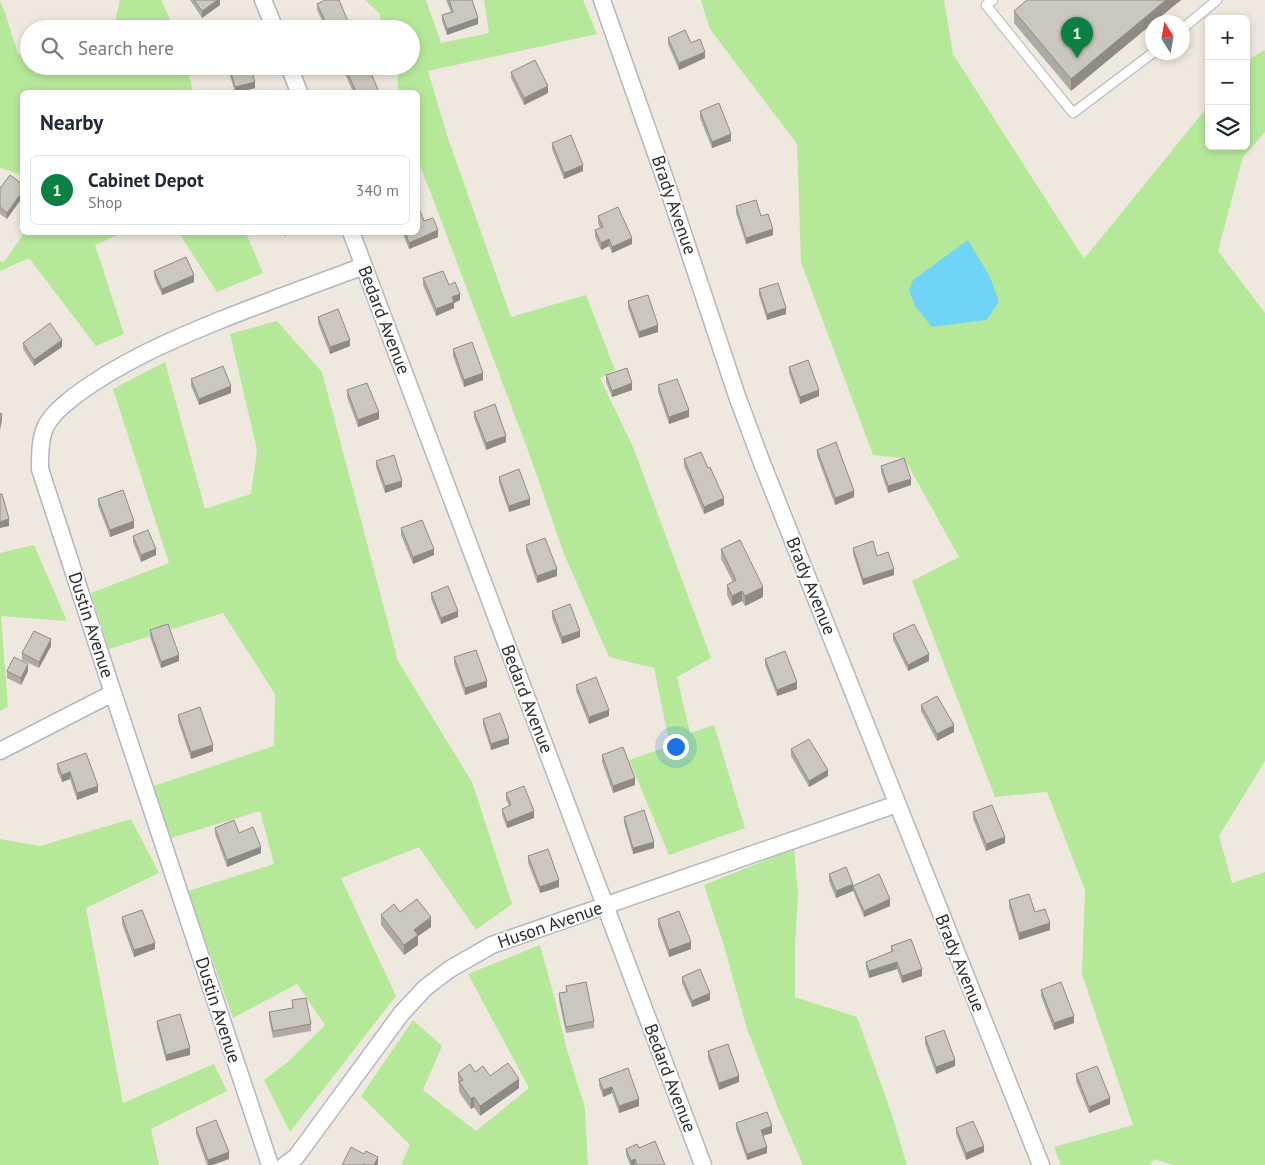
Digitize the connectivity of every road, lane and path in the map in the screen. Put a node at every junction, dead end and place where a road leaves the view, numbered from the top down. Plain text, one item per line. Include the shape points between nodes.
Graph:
1 (263, 0) edge
2 (602, 0) edge
3 (993, 0) edge
4 (1218, 0) edge
5 (271, 20) edge
6 (1190, 23) edge
7 (1145, 59) edge
8 (292, 75) edge
9 (298, 90) edge
10 (353, 235) edge
11 (364, 266) junction
12 (113, 693) junction
13 (0, 751) edge
14 (897, 804) junction
15 (605, 906) junction
16 (270, 1165) edge
17 (285, 1165) edge
18 (703, 1165) edge
19 (1040, 1165) edge

1 - 5 street
2 - 14 street, Brady Avenue via 737,396
3 - 7 lane via 986,5 1074,114
4 - 6 lane
8 - 9 street
10 - 11 street, Bedard Avenue
11 - 12 street, Dustin Avenue via 275,298 136,358 78,394 59,409 45,427 40,469
11 - 15 street, Bedard Avenue
12 - 13 street
12 - 16 street, Dustin Avenue
14 - 15 street, Huson Avenue
14 - 19 street, Brady Avenue
15 - 17 street, Huson Avenue via 492,945 425,988 401,1014 296,1156
15 - 18 street, Bedard Avenue

